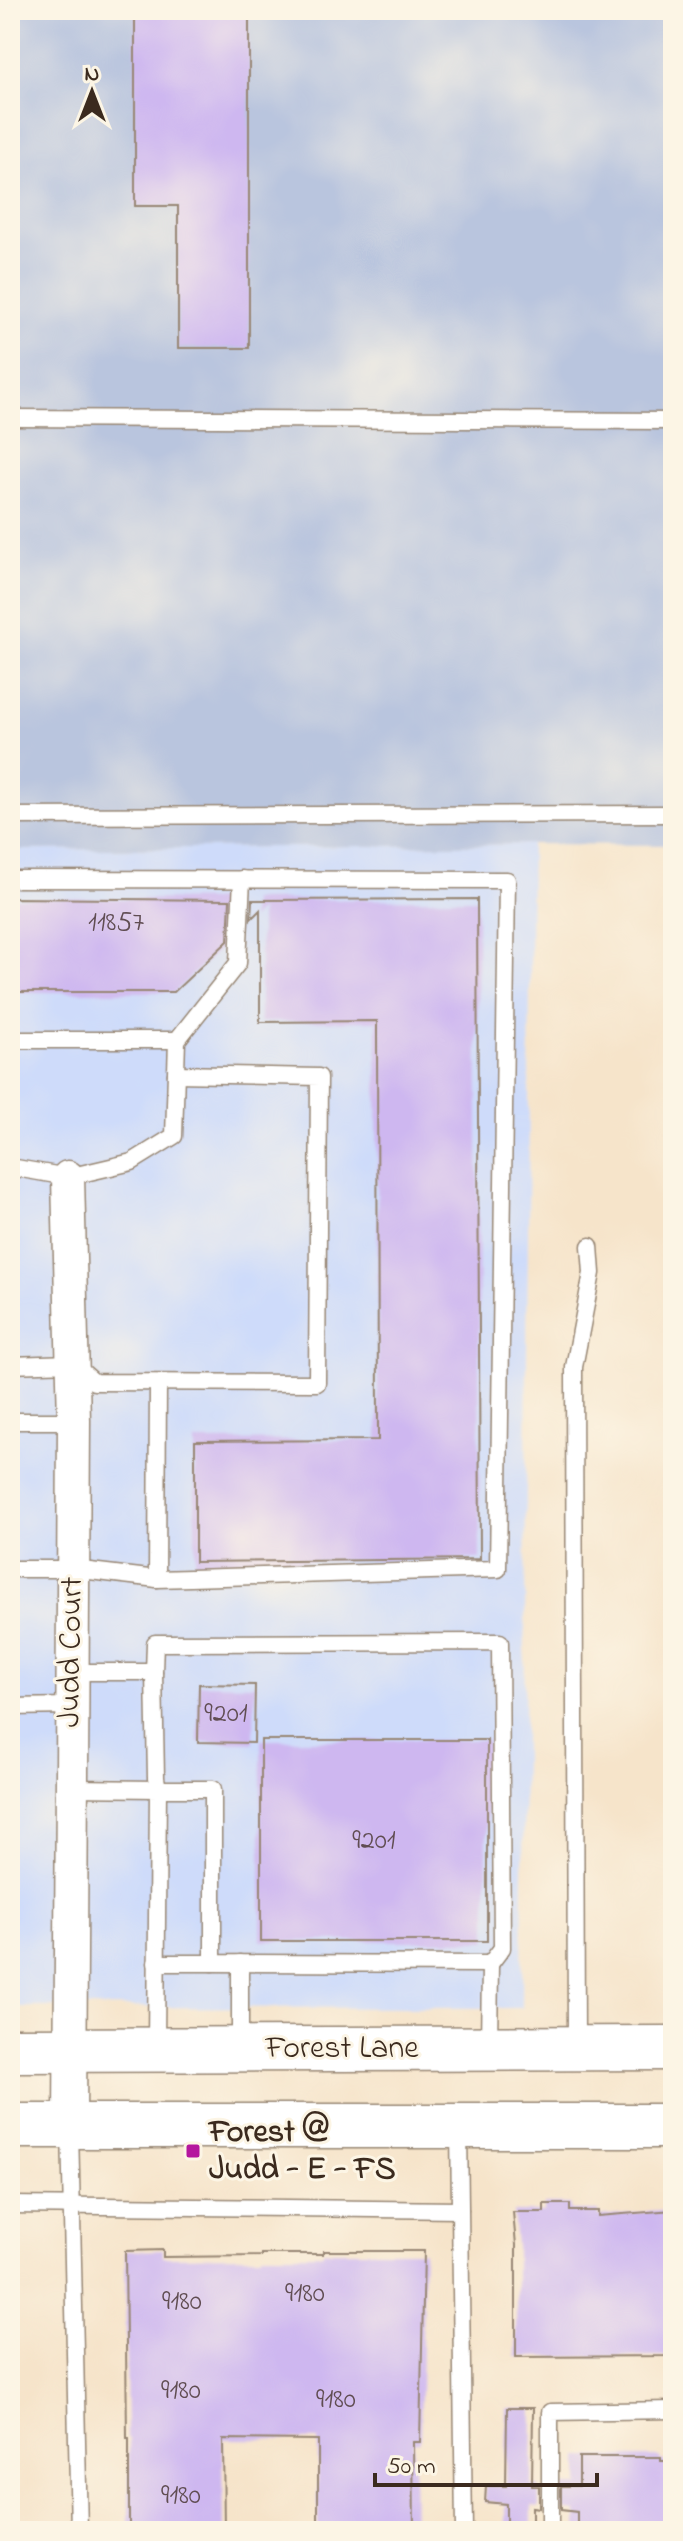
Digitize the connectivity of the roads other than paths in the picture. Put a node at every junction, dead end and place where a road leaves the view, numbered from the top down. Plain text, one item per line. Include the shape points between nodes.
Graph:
1 (10, 418) edge
2 (673, 421) edge
3 (673, 814) edge
4 (10, 816) edge
5 (10, 879) edge
6 (242, 879) junction
7 (10, 1040) edge
8 (177, 1040) junction
9 (176, 1074) junction
10 (10, 1167) edge
11 (68, 1177) junction
12 (590, 1246) dead end
13 (72, 1363) junction
14 (10, 1365) edge
15 (158, 1383) junction
16 (10, 1421) edge
17 (74, 1421) junction
18 (10, 1569) edge
19 (73, 1569) junction
20 (157, 1579) junction
21 (72, 1672) junction
22 (154, 1672) junction
23 (72, 1706) junction
24 (10, 1707) edge
25 (71, 1788) junction
26 (158, 1789) junction
27 (156, 1963) junction
28 (213, 1963) junction
29 (240, 1963) junction
30 (490, 1964) junction
31 (576, 2048) junction
32 (673, 2048) edge
33 (156, 2049) junction
34 (240, 2049) junction
35 (489, 2049) junction
36 (10, 2050) edge
37 (69, 2050) junction
38 (10, 2126) edge
39 (459, 2126) junction
40 (673, 2126) edge
41 (70, 2127) junction
42 (10, 2205) edge
43 (73, 2206) junction
44 (460, 2210) junction
45 (673, 2410) edge
46 (79, 2531) edge
47 (464, 2531) edge
48 (550, 2531) edge

1 - 2 lane
3 - 4 lane
5 - 6 lane
6 - 8 lane via 238,963
6 - 20 lane via 507,880 498,1569
7 - 8 lane
8 - 9 lane
9 - 11 lane via 174,1136 132,1162
9 - 15 lane via 319,1077 317,1383
10 - 11 lane
11 - 13 street, Judd Court
12 - 31 lane via 592,1273 574,1367
13 - 14 lane
13 - 15 lane via 94,1382
13 - 17 street, Judd Court
15 - 20 lane
16 - 17 lane
17 - 19 street, Judd Court
18 - 19 lane
19 - 20 lane
19 - 21 street, Judd Court
21 - 22 lane
21 - 23 street, Judd Court
22 - 26 lane
22 - 30 lane via 155,1643 500,1642 502,1948
23 - 24 lane
23 - 25 street, Judd Court
25 - 26 lane
25 - 37 street, Judd Court
26 - 27 lane
26 - 28 lane via 213,1789
27 - 28 lane
27 - 33 lane
28 - 29 lane
29 - 30 lane
29 - 34 lane
30 - 35 lane
31 - 32 main road, Forest Lane
31 - 35 main road, Forest Lane
33 - 34 main road, Forest Lane
33 - 37 main road, Forest Lane
34 - 35 main road, Forest Lane
36 - 37 main road, Forest Lane
37 - 41 street, Judd Court
38 - 41 main road
39 - 40 main road
39 - 41 main road
39 - 44 lane
41 - 43 lane
42 - 43 lane
43 - 44 lane
43 - 46 lane
44 - 47 lane
45 - 48 lane via 550,2412

